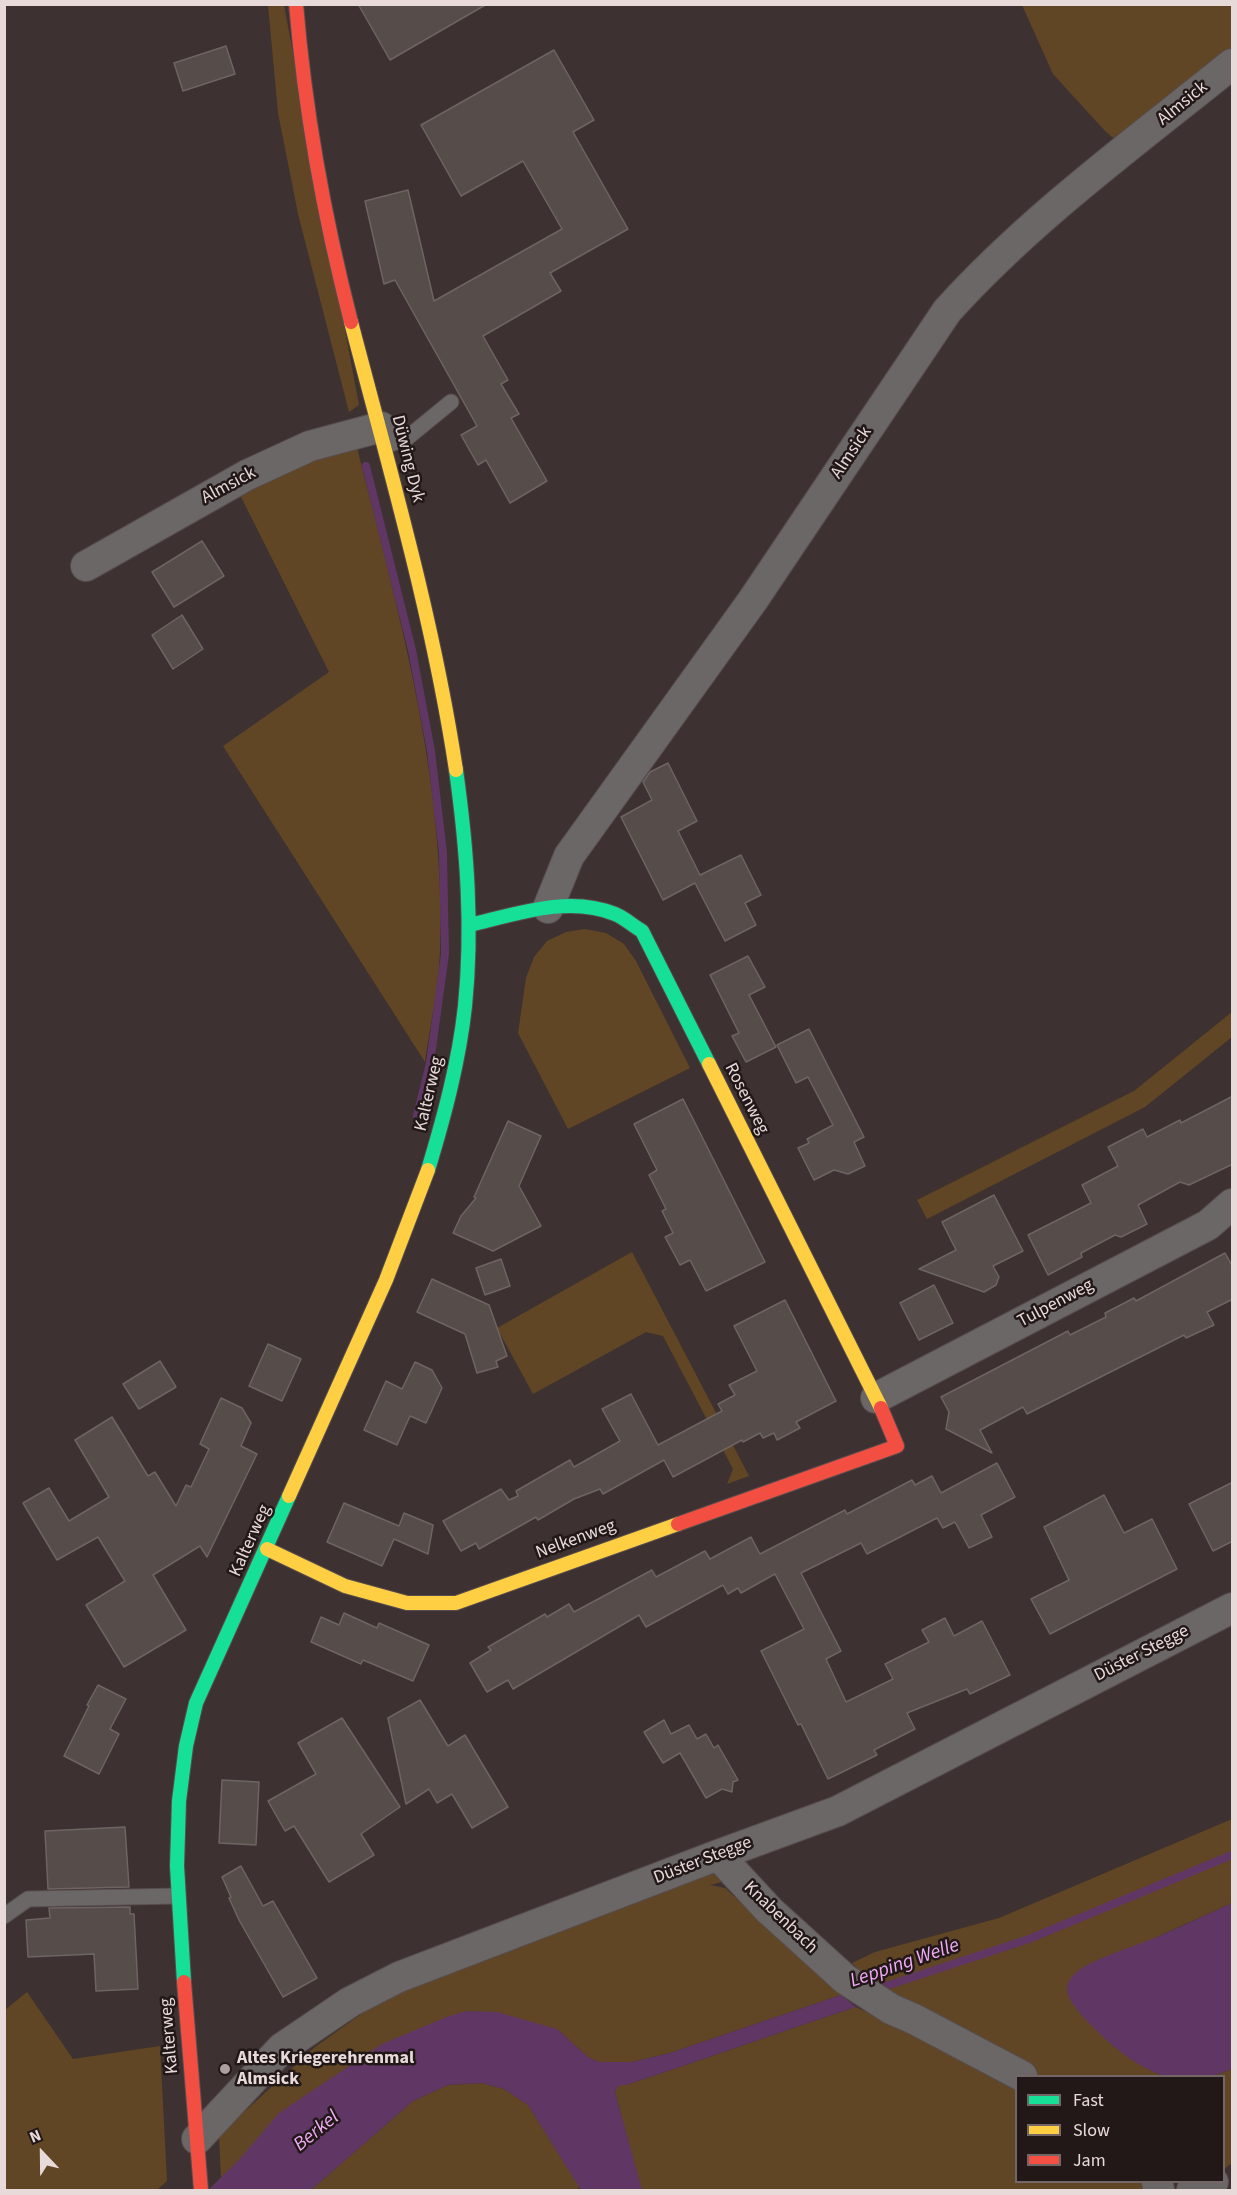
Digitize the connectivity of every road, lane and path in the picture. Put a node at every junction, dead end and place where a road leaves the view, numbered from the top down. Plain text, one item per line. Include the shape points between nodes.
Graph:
1 (296, 4) edge
2 (1233, 64) edge
3 (452, 402) dead end
4 (383, 436) junction
5 (86, 566) dead end
6 (548, 908) junction
7 (470, 925) junction
8 (1233, 1204) edge
9 (876, 1398) junction
10 (897, 1446) joint
11 (267, 1549) junction
12 (1233, 1608) edge
13 (718, 1855) junction
14 (178, 1896) junction
15 (4, 1916) edge
16 (1020, 2075) edge
17 (197, 2139) junction
18 (1208, 2183) edge
19 (201, 2186) edge
20 (1192, 2190) edge

1 - 4 street, Düwing Dyk via 308,119 322,194
2 - 6 street, Almsick via 1050,210 947,311 753,600 569,856
3 - 4 lane via 407,438
4 - 5 street, Almsick via 310,446 247,475
4 - 7 street, Düwing Dyk via 423,596 445,706 466,847
6 - 7 street, Rosenweg
6 - 9 street, Rosenweg via 585,905 615,913 642,931
7 - 11 street, Kalterweg via 457,1062 429,1168 402,1244
8 - 9 street, Tulpenweg via 1208,1225
9 - 10 street, Rosenweg
10 - 11 street, Nelkenweg via 456,1603 407,1603 345,1586
11 - 14 street, Kalterweg via 196,1702 179,1801
12 - 13 street, Düster Stegge via 838,1811
13 - 16 street, Knabenbach via 769,1910 845,1980 891,2009
13 - 17 street, Düster Stegge via 439,1961 350,2002 282,2048
14 - 15 lane via 28,1899
14 - 17 street, Kalterweg
17 - 19 street, Kalterweg
18 - 20 street

